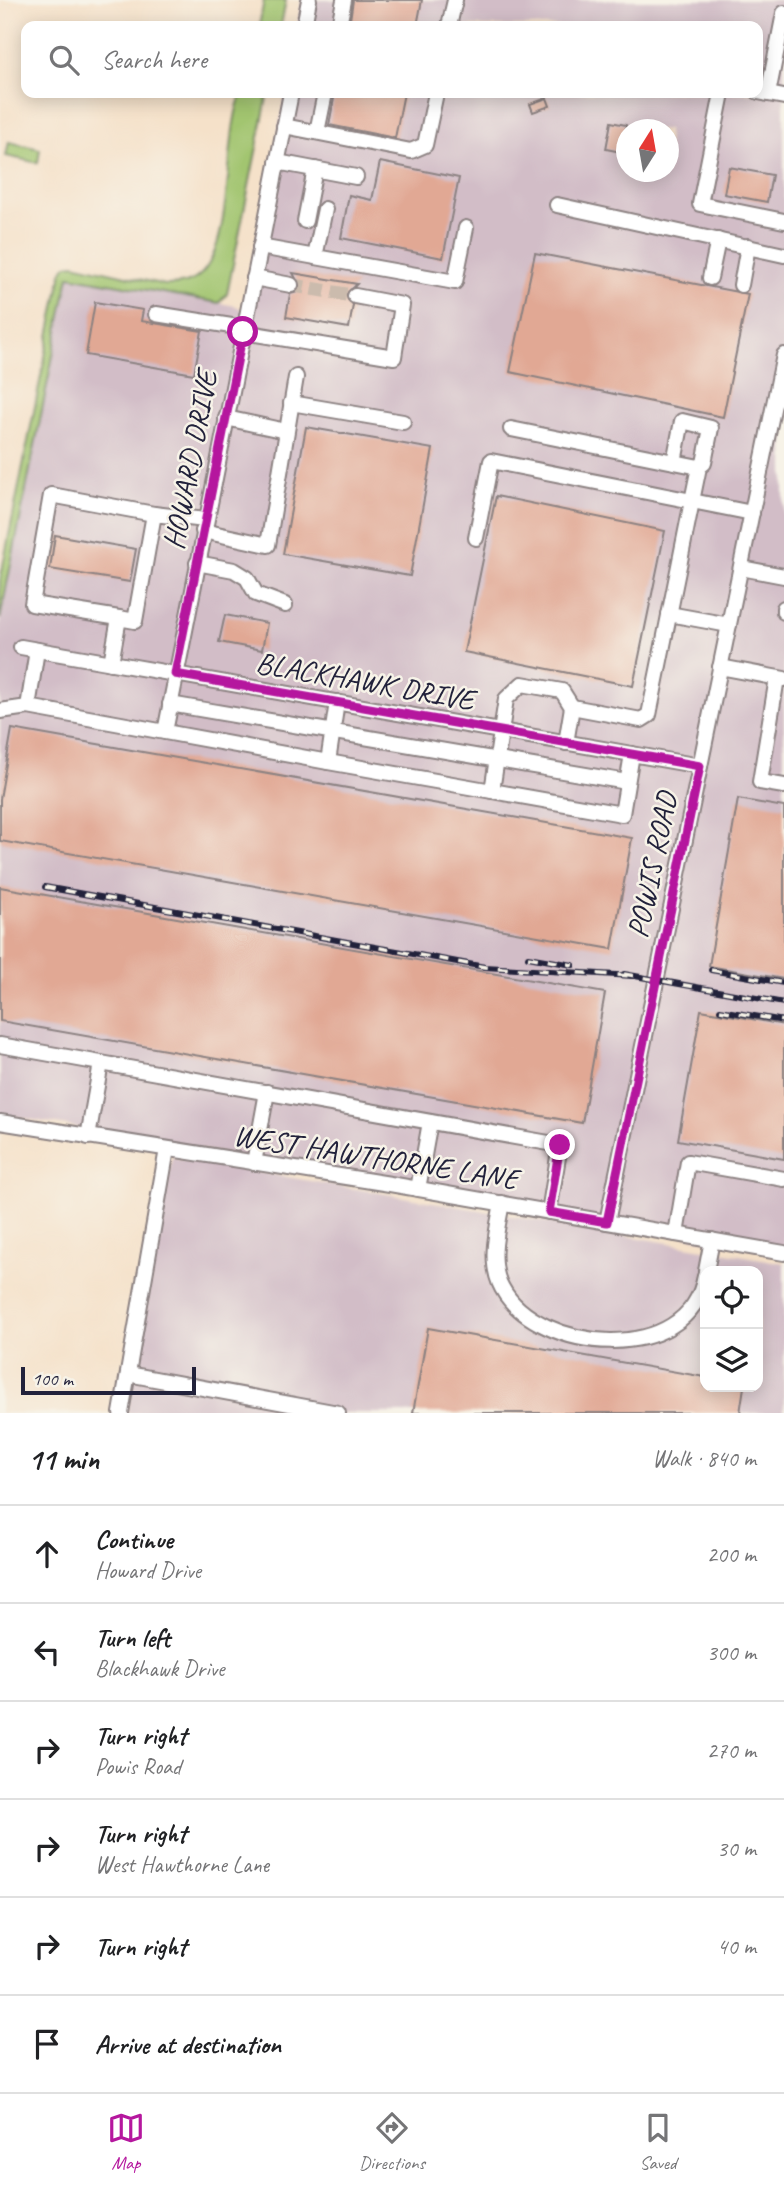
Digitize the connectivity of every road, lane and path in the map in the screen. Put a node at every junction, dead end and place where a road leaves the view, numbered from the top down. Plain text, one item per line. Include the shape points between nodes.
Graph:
1 (309, 0) edge
2 (344, 0) edge
3 (455, 0) edge
4 (784, 13) edge
5 (305, 21) edge
6 (340, 21) edge
7 (450, 21) edge
8 (763, 93) edge
9 (784, 97) edge
10 (289, 98) edge
11 (324, 98) edge
12 (435, 98) edge
13 (721, 98) edge
14 (284, 125) junction
15 (317, 132) junction
16 (277, 162) junction
17 (315, 169) junction
18 (356, 177) dead end
19 (557, 205) dead end
20 (325, 209) dead end
21 (305, 220) dead end
22 (784, 221) edge
23 (466, 228) dead end
24 (718, 240) junction
25 (748, 246) junction
26 (260, 247) junction
27 (784, 255) edge
28 (315, 257) junction
29 (254, 278) junction
30 (710, 278) dead end
31 (291, 285) tunnel mouth
32 (741, 285) dead end
33 (355, 296) tunnel mouth
34 (156, 314) dead end
35 (243, 330) junction
36 (784, 355) edge
37 (296, 377) dead end
38 (291, 403) junction
39 (226, 418) junction
40 (402, 422) dead end
41 (511, 429) dead end
42 (286, 432) junction
43 (674, 461) junction
44 (699, 467) junction
45 (692, 501) junction
46 (752, 513) junction
47 (154, 514) junction
48 (204, 526) junction
49 (476, 538) dead end
50 (197, 563) junction
51 (741, 568) junction
52 (784, 576) edge
53 (285, 605) dead end
54 (669, 614) junction
55 (119, 618) junction
56 (729, 625) junction
57 (20, 647) dead end
58 (37, 650) junction
59 (111, 663) junction
60 (720, 667) junction
61 (175, 674) junction
62 (780, 678) edge
63 (337, 702) junction
64 (170, 704) junction
65 (28, 707) junction
66 (572, 707) junction
67 (0, 711) edge
68 (502, 731) junction
69 (165, 732) junction
70 (332, 734) junction
71 (566, 743) junction
72 (632, 754) junction
73 (497, 761) junction
74 (328, 762) junction
75 (700, 766) junction
76 (627, 782) junction
77 (784, 786) edge
78 (492, 790) junction
79 (0, 1045) edge
80 (101, 1063) junction
81 (267, 1092) junction
82 (0, 1122) edge
83 (430, 1122) junction
84 (88, 1137) junction
85 (167, 1149) junction
86 (254, 1163) junction
87 (784, 1178) edge
88 (418, 1189) junction
89 (502, 1203) junction
90 (549, 1212) junction
91 (607, 1222) junction
92 (676, 1234) junction
93 (712, 1240) junction
94 (784, 1253) edge
95 (707, 1266) edge
96 (700, 1286) edge
97 (128, 1374) junction
98 (121, 1413) edge
99 (338, 1413) edge

1 - 5 street
2 - 6 street
3 - 7 street
4 - 8 street
8 - 9 street
10 - 14 street, HOWARD DRIVE
11 - 15 street
12 - 15 street via 425,145 411,151
13 - 22 street via 700,204
14 - 15 street
14 - 16 street, HOWARD DRIVE
16 - 17 street
16 - 26 street, HOWARD DRIVE
17 - 18 street
17 - 21 street
19 - 24 street
20 - 28 street
23 - 28 street via 455,282
24 - 25 street
24 - 30 street
25 - 27 street
25 - 32 street
26 - 28 street
26 - 29 street, HOWARD DRIVE
29 - 31 street
29 - 35 street, HOWARD DRIVE
33 - 35 street via 402,305 394,357
34 - 35 street
35 - 39 street, HOWARD DRIVE
36 - 46 street, POWIS ROAD
37 - 38 street
38 - 40 street
38 - 42 street
39 - 42 street
39 - 48 street, HOWARD DRIVE
41 - 43 street
42 - 48 street via 268,545
43 - 44 street
43 - 44 street via 682,421 711,428 704,463
44 - 45 street
45 - 46 street
45 - 49 street via 491,461
45 - 54 street
46 - 51 street, POWIS ROAD
47 - 48 street
47 - 55 street via 135,621
47 - 55 street via 51,495 32,604
48 - 50 street, HOWARD DRIVE
50 - 53 street via 234,570 247,578 256,594
50 - 61 street, HOWARD DRIVE
51 - 52 street
51 - 56 street, POWIS ROAD
54 - 56 street
54 - 66 street via 645,719
55 - 59 street
56 - 60 street, POWIS ROAD
57 - 58 street, BLACKHAWK DRIVE
58 - 59 street, BLACKHAWK DRIVE
58 - 65 street
59 - 61 street, BLACKHAWK DRIVE
60 - 62 street
60 - 75 street, POWIS ROAD
61 - 63 street, BLACKHAWK DRIVE
61 - 64 street, HOWARD DRIVE
62 - 77 street via 760,782
63 - 68 street, BLACKHAWK DRIVE
63 - 70 street
64 - 69 street, HOWARD DRIVE
64 - 70 street
65 - 67 street
65 - 69 street
66 - 68 street via 562,691 522,684 506,699
66 - 71 street
68 - 71 street, BLACKHAWK DRIVE
68 - 73 street
69 - 74 street
70 - 73 street
70 - 74 street
71 - 72 street, BLACKHAWK DRIVE
72 - 75 street, BLACKHAWK DRIVE
72 - 76 street
73 - 76 street
73 - 78 street
74 - 78 street
75 - 91 street, POWIS ROAD
76 - 78 street via 622,814
79 - 80 street
80 - 81 street
80 - 84 street
81 - 83 street
81 - 86 street
82 - 84 street, WEST HAWTHORNE LANE
83 - 88 street
83 - 90 street via 560,1145
84 - 85 street, WEST HAWTHORNE LANE
85 - 86 street, WEST HAWTHORNE LANE
85 - 97 street
86 - 88 street, WEST HAWTHORNE LANE
87 - 92 street via 688,1162
88 - 89 street, WEST HAWTHORNE LANE
89 - 90 street, WEST HAWTHORNE LANE
89 - 96 street via 495,1249 502,1289 521,1312 546,1328 627,1342 658,1335 687,1315
90 - 91 street, WEST HAWTHORNE LANE
91 - 92 street, WEST HAWTHORNE LANE
92 - 93 street, WEST HAWTHORNE LANE
93 - 94 street, WEST HAWTHORNE LANE
93 - 95 street
97 - 98 street
97 - 99 street

